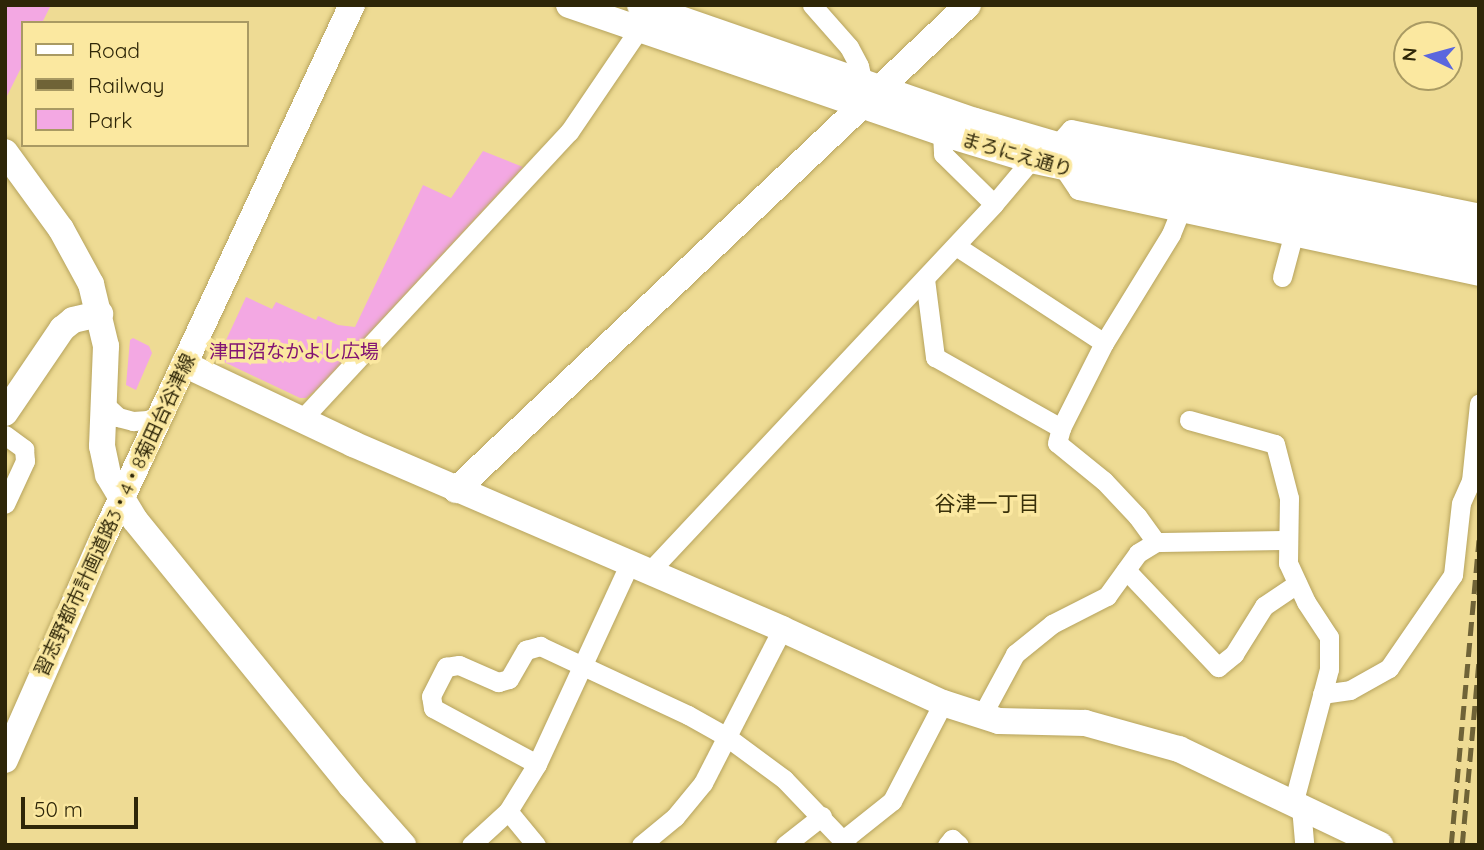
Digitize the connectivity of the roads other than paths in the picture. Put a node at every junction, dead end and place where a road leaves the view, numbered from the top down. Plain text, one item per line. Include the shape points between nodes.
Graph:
1 (352, 5) edge
2 (569, 5) edge
3 (812, 5) edge
4 (968, 5) edge
5 (640, 17) edge
6 (869, 91) junction
7 (942, 133) junction
8 (5, 152) edge
9 (1069, 159) junction
10 (1031, 160) junction
11 (994, 204) junction
12 (1180, 212) junction
13 (1479, 213) edge
14 (1479, 232) edge
15 (1293, 236) junction
16 (956, 246) junction
17 (1479, 255) edge
18 (1479, 276) edge
19 (1282, 277) dead end
20 (925, 279) junction
21 (100, 314) junction
22 (1104, 343) junction
23 (184, 364) junction
24 (103, 403) junction
25 (1479, 403) edge
26 (5, 413) edge
27 (162, 413) junction
28 (302, 419) junction
29 (1189, 419) dead end
30 (1061, 428) junction
31 (5, 435) edge
32 (1477, 446) edge
33 (456, 490) junction
34 (122, 498) junction
35 (5, 505) edge
36 (1288, 540) junction
37 (1156, 542) junction
38 (639, 569) junction
39 (1126, 570) junction
40 (1297, 584) junction
41 (782, 629) junction
42 (584, 667) junction
43 (1322, 694) junction
44 (943, 703) junction
45 (981, 717) junction
46 (727, 737) junction
47 (5, 760) edge
48 (537, 764) junction
49 (1297, 806) junction
50 (508, 811) junction
51 (822, 816) junction
52 (845, 842) edge
53 (403, 845) edge
54 (471, 845) edge
55 (536, 845) edge
56 (641, 845) edge
57 (785, 845) edge
58 (947, 845) edge
59 (959, 845) edge
60 (1304, 845) edge
61 (1380, 845) edge

1 - 23 street, 習志野都市計画道路3・4・8菊田台谷津線
2 - 5 street, まろにえ通り
3 - 6 street via 849,47
4 - 6 street
5 - 6 street, まろにえ通り
5 - 28 street via 569,132
6 - 7 street, まろにえ通り
6 - 9 street, まろにえ通り
6 - 33 street
7 - 10 street, まろにえ通り
7 - 11 street via 943,154
8 - 21 street via 78,256
9 - 10 street, まろにえ通り
9 - 12 street via 1078,190
9 - 13 street via 1071,129
9 - 14 street, まろにえ通り
9 - 17 street, まろにえ通り
10 - 11 street
11 - 16 street
12 - 15 street
12 - 22 street
15 - 18 street
15 - 19 street
16 - 20 street
16 - 22 street
20 - 30 street via 935,357
20 - 38 street
21 - 24 street via 106,346
21 - 26 street via 73,320 62,329
22 - 30 street
23 - 27 street, 習志野都市計画道路3・4・8菊田台谷津線
23 - 28 street
24 - 27 street via 118,417 133,421
24 - 34 street via 102,458
25 - 32 street
27 - 34 street, 習志野都市計画道路3・4・8菊田台谷津線
28 - 33 street
29 - 36 street via 1275,443 1289,498
30 - 37 street via 1057,443 1104,481
31 - 35 street via 24,449 25,461
32 - 43 street via 1471,481 1461,503 1453,575 1389,668 1350,690
33 - 38 street
34 - 47 street, 習志野都市計画道路3・4・8菊田台谷津線
34 - 53 street via 135,520
36 - 37 street
36 - 40 street via 1288,563
37 - 39 street via 1138,553
38 - 41 street
38 - 42 street
39 - 40 street via 1218,667 1234,654 1264,606
39 - 45 street via 1107,596 1052,624 1015,654
40 - 43 street via 1329,637 1329,669
41 - 44 street
41 - 46 street
42 - 46 street
42 - 48 street
42 - 48 street via 540,646 526,650 509,679 498,682 459,665 446,667 431,696 433,708
43 - 49 street
44 - 45 street
44 - 52 street via 892,801
45 - 49 street via 1085,723 1139,737 1179,749
46 - 51 street via 784,779
46 - 56 street via 704,783
48 - 50 street
49 - 60 street
49 - 61 street
50 - 54 street
50 - 55 street
51 - 52 street
51 - 57 street
58 - 59 street via 952,839

